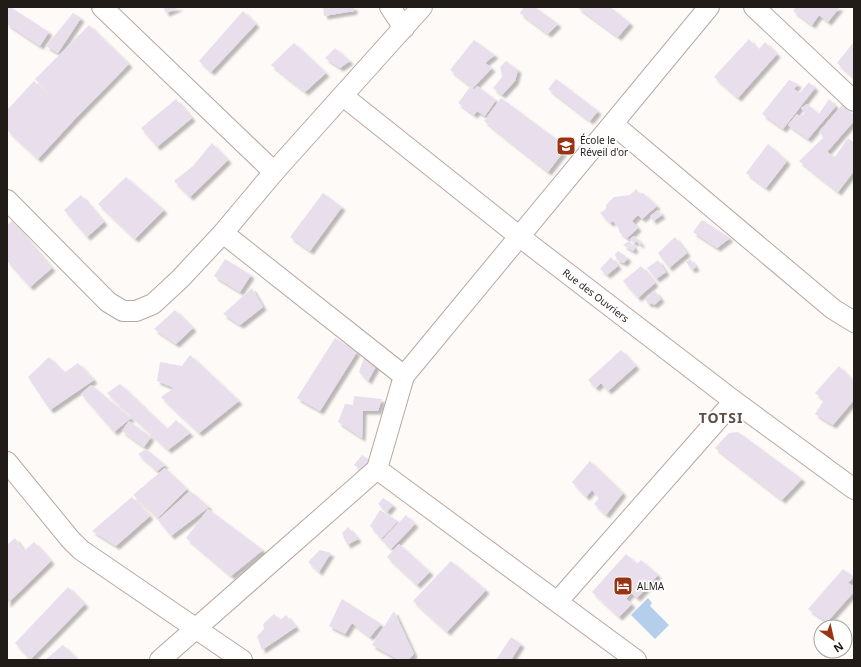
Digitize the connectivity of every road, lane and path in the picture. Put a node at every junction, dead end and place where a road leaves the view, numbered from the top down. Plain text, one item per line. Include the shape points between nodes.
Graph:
1 (102, 7) edge
2 (390, 7) edge
3 (422, 7) edge
4 (710, 7) edge
5 (754, 7) edge
6 (404, 28) junction
7 (343, 96) junction
8 (854, 100) edge
9 (613, 124) junction
10 (274, 172) junction
11 (7, 200) edge
12 (223, 233) junction
13 (520, 237) junction
14 (854, 322) edge
15 (404, 376) junction
16 (734, 401) junction
17 (7, 462) edge
18 (377, 469) junction
19 (854, 489) edge
20 (558, 601) junction
21 (196, 628) junction
22 (160, 660) edge
23 (242, 660) edge
24 (636, 660) edge

1 - 10 street
2 - 6 street
3 - 6 street
4 - 9 street
5 - 8 street
6 - 7 street
7 - 10 street
7 - 13 street, Rue des Ouvriers
9 - 13 street
9 - 14 street via 833,309
10 - 12 street
11 - 12 street via 108,302 123,310 136,311 153,304
12 - 15 street
13 - 15 street
13 - 16 street, Rue des Ouvriers
15 - 18 street
16 - 19 street, Rue des Ouvriers
16 - 20 street
17 - 21 street via 81,550
18 - 20 street
18 - 21 street
20 - 24 street
21 - 22 street
21 - 23 street

